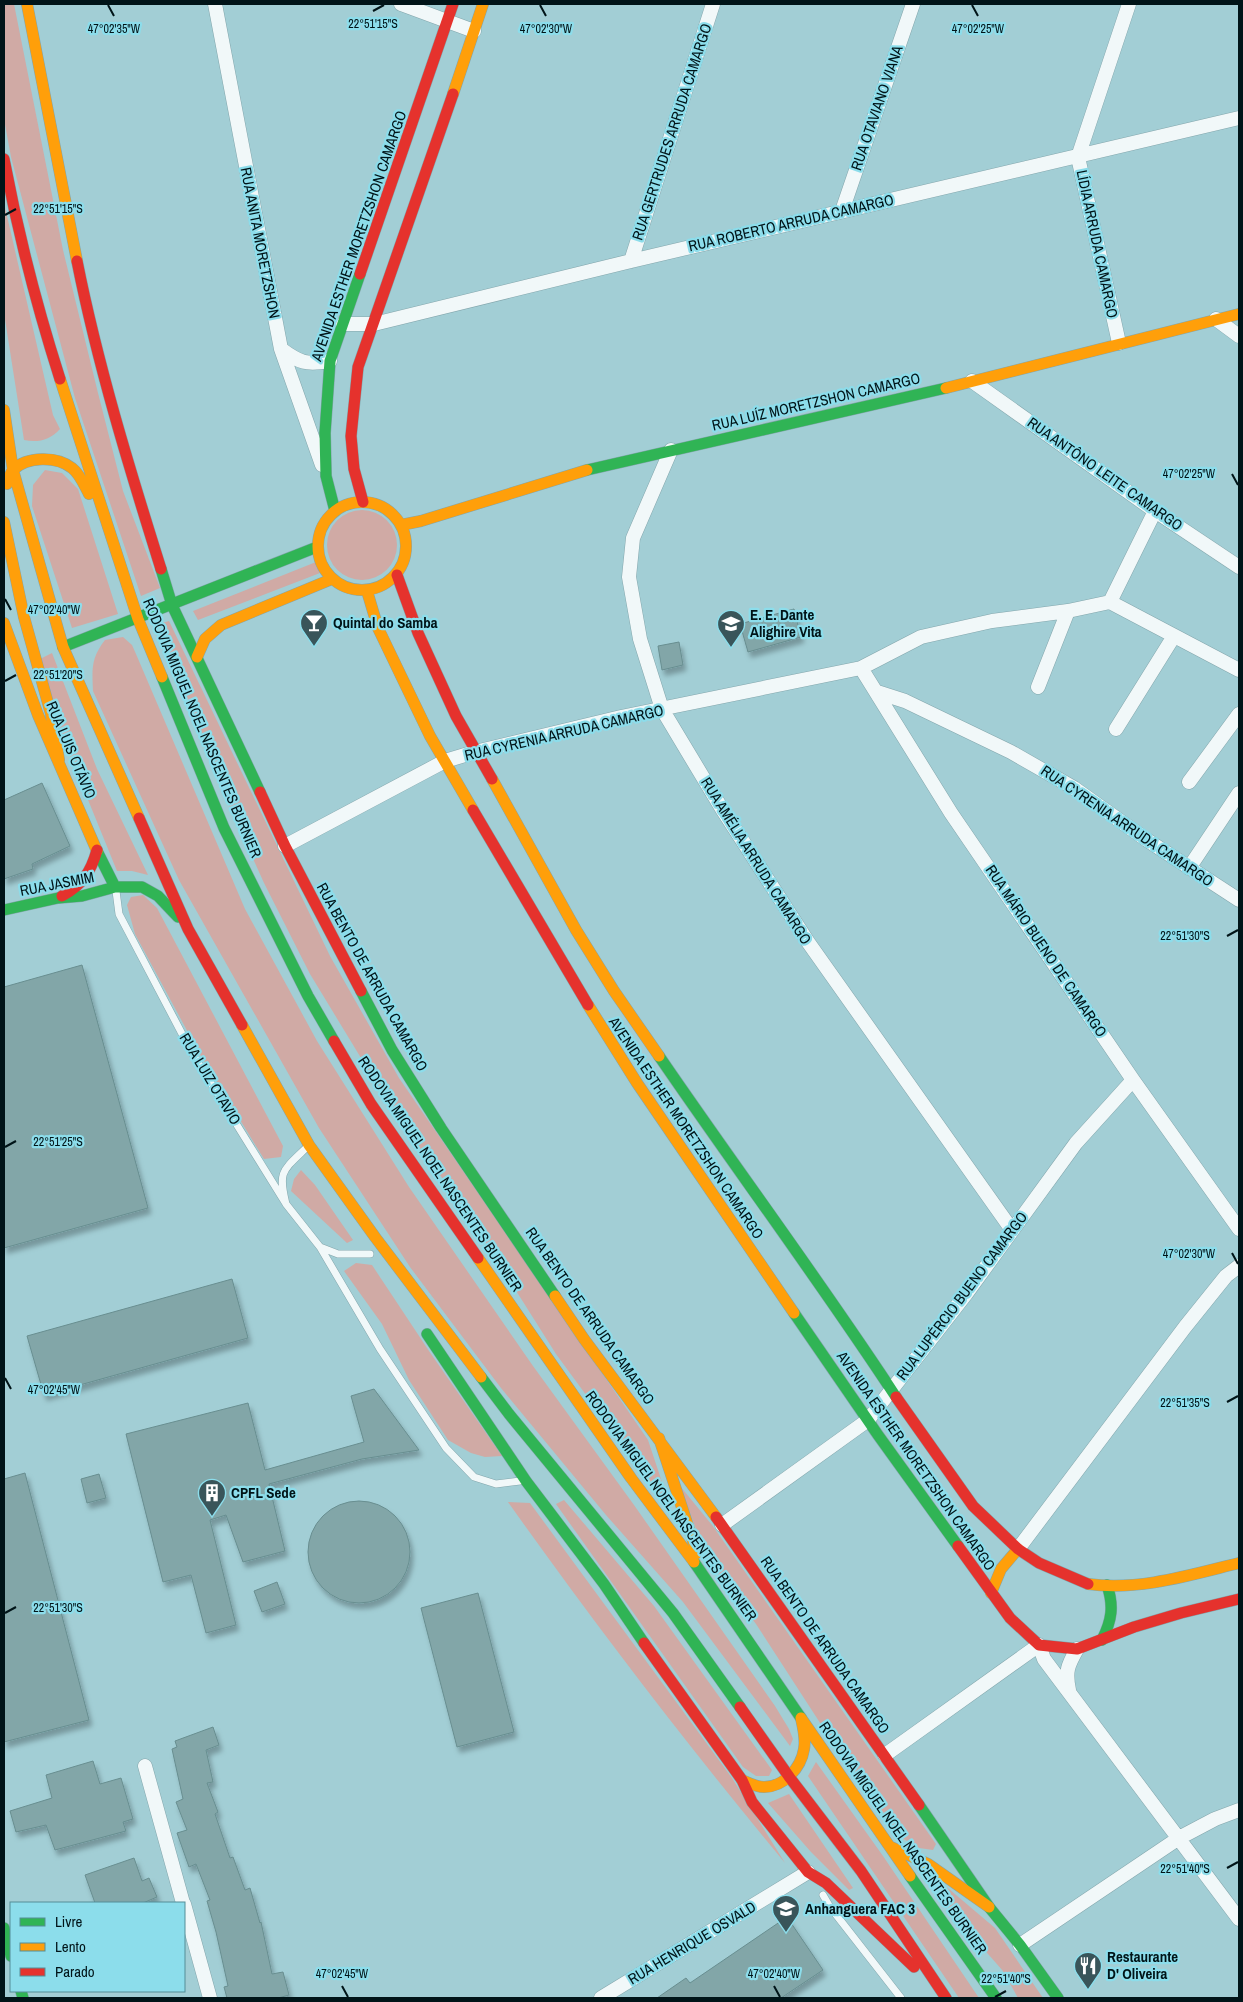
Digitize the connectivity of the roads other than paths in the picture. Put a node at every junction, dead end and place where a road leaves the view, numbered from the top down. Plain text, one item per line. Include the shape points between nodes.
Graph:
1 (27, 4) edge
2 (215, 4) edge
3 (401, 4) edge
4 (453, 4) edge
5 (483, 4) edge
6 (713, 4) edge
7 (913, 4) edge
8 (1128, 4) edge
9 (448, 20) junction
10 (474, 31) junction
11 (1239, 118) edge
12 (1078, 157) junction
13 (4, 159) edge
14 (842, 211) junction
15 (630, 261) junction
16 (1239, 314) edge
17 (1216, 319) junction
18 (343, 324) junction
19 (374, 324) junction
20 (1239, 336) edge
21 (1119, 343) junction
22 (280, 349) junction
23 (330, 361) junction
24 (972, 381) junction
25 (4, 410) edge
26 (671, 450) junction
27 (13, 470) junction
28 (326, 476) junction
29 (4, 492) edge
30 (363, 502) junction
31 (335, 511) junction
32 (1156, 511) junction
33 (4, 522) edge
34 (401, 525) junction
35 (317, 546) junction
36 (118, 556) junction
37 (1239, 567) edge
38 (397, 575) junction
39 (332, 580) junction
40 (367, 591) junction
41 (1110, 602) junction
42 (172, 605) junction
43 (1068, 611) junction
44 (138, 619) junction
45 (4, 623) edge
46 (1174, 636) junction
47 (63, 647) junction
48 (197, 657) junction
49 (861, 668) junction
50 (1239, 670) edge
51 (1038, 687) dead end
52 (877, 692) junction
53 (662, 709) junction
54 (1239, 714) edge
55 (1116, 729) dead end
56 (475, 752) junction
57 (59, 760) junction
58 (446, 761) junction
59 (1189, 782) dead end
60 (1239, 793) edge
61 (285, 846) junction
62 (97, 850) junction
63 (1189, 868) junction
64 (115, 887) junction
65 (58, 898) junction
66 (1239, 900) edge
67 (4, 910) edge
68 (188, 929) junction
69 (1133, 1080) junction
70 (309, 1145) junction
71 (286, 1204) junction
72 (1239, 1229) edge
73 (1012, 1230) junction
74 (375, 1237) junction
75 (320, 1247) junction
76 (373, 1258) joint
77 (1239, 1266) edge
78 (421, 1325) dead end
79 (891, 1389) junction
80 (868, 1420) junction
81 (659, 1438) junction
82 (526, 1480) junction
83 (722, 1525) junction
84 (1018, 1549) junction
85 (1239, 1563) edge
86 (705, 1577) junction
87 (1107, 1585) junction
88 (991, 1593) junction
89 (1239, 1599) edge
90 (1102, 1640) junction
91 (1039, 1645) junction
92 (1077, 1649) junction
93 (1069, 1690) junction
94 (800, 1717) junction
95 (885, 1756) junction
96 (145, 1766) dead end
97 (790, 1778) junction
98 (742, 1780) junction
99 (1239, 1810) edge
100 (1179, 1838) junction
101 (890, 1846) junction
102 (808, 1872) junction
103 (183, 1902) edge
104 (988, 1907) junction
105 (185, 1908) edge
106 (1239, 1918) edge
107 (4, 1928) edge
108 (1020, 1945) junction
109 (10, 1952) edge
110 (946, 1997) edge
111 (210, 1998) edge
112 (601, 1998) edge
113 (901, 1998) edge
114 (996, 1998) edge
115 (1058, 1998) edge

1 - 42 main road, RUA BENTO DE ARRUDA CAMARGO via 87,310 119,435
2 - 22 street, RUA ANITA MORETZSHON
3 - 9 street
4 - 9 main road, AVENIDA ESTHER MORETZSHON CAMARGO
5 - 10 main road
6 - 15 street, RUA GERTRUDES ARRUDA CAMARGO
7 - 14 street, RUA OTAVIANO VIANA
8 - 12 street, LÍDIA ARRUDA CAMARGO
9 - 10 street
9 - 18 main road, AVENIDA ESTHER MORETZSHON CAMARGO
10 - 19 main road
11 - 12 street, RUA ROBERTO ARRUDA CAMARGO
12 - 14 street, RUA ROBERTO ARRUDA CAMARGO
12 - 21 street, LÍDIA ARRUDA CAMARGO
13 - 36 main road, RODOVIA MIGUEL NOEL NASCENTES BURNIER via 35,294
14 - 15 street, RUA ROBERTO ARRUDA CAMARGO
15 - 19 street, RUA ROBERTO ARRUDA CAMARGO
16 - 17 main road, RUA LUÍZ MORETZSHON CAMARGO
17 - 20 street
17 - 21 main road, RUA LUÍZ MORETZSHON CAMARGO
18 - 19 street, RUA ROBERTO ARRUDA CAMARGO
18 - 23 main road, AVENIDA ESTHER MORETZSHON CAMARGO
19 - 30 main road via 358,367 351,436 354,469
21 - 24 main road, RUA LUÍZ MORETZSHON CAMARGO
22 - 23 street via 298,362
22 - 28 street, RUA ANITA MORETZSHON
23 - 28 main road, AVENIDA ESTHER MORETZSHON CAMARGO
24 - 26 main road, RUA LUÍZ MORETZSHON CAMARGO
24 - 32 street, RUA ANTÔNO LEITE CAMARGO
25 - 27 main road
26 - 34 main road, RUA LUÍZ MORETZSHON CAMARGO via 594,468
26 - 53 street, RUA AMÉLIA ARRUDA CAMARGO via 634,538 629,577 640,639
27 - 29 main road
27 - 36 main road via 27,460 52,460 70,466 80,476
27 - 47 main road
28 - 31 main road, AVENIDA ESTHER MORETZSHON CAMARGO
30 - 31 main road via 348,504
30 - 34 main road via 378,505 392,513
31 - 35 main road via 325,521
32 - 37 street, RUA ANTÔNO LEITE CAMARGO
32 - 41 street
33 - 57 main road
34 - 38 main road via 406,551
35 - 39 main road via 321,565
35 - 42 main road
36 - 44 main road, RODOVIA MIGUEL NOEL NASCENTES BURNIER
38 - 40 main road via 378,588
38 - 56 main road, AVENIDA ESTHER MORETZSHON CAMARGO via 418,633
39 - 40 main road via 354,590
39 - 48 main road via 220,625 205,639
40 - 58 main road, AVENIDA ESTHER MORETZSHON CAMARGO via 378,628 430,736
41 - 43 street, RUA CYRENIA ARRUDA CAMARGO
41 - 46 street
42 - 44 main road
42 - 48 main road, RUA BENTO DE ARRUDA CAMARGO
43 - 49 street, RUA CYRENIA ARRUDA CAMARGO via 992,621 921,637
43 - 51 street
44 - 47 main road
44 - 86 main road, RODOVIA MIGUEL NOEL NASCENTES BURNIER via 224,828 308,996 371,1104 625,1470
45 - 57 main road, RUA LUIS OTÁVIO via 38,715
46 - 50 street
46 - 55 street
47 - 68 main road
48 - 61 main road, RUA BENTO DE ARRUDA CAMARGO
49 - 52 street, RUA MÁRIO BUENO DE CAMARGO
49 - 53 street, RUA CYRENIA ARRUDA CAMARGO
52 - 63 street, RUA CYRENIA ARRUDA CAMARGO via 904,701 1019,756 1074,788
52 - 69 street, RUA MÁRIO BUENO DE CAMARGO via 951,813
53 - 56 street, RUA CYRENIA ARRUDA CAMARGO
53 - 73 street, RUA AMÉLIA ARRUDA CAMARGO via 808,942
54 - 59 street
56 - 58 street, RUA CYRENIA ARRUDA CAMARGO
56 - 79 main road, AVENIDA ESTHER MORETZSHON CAMARGO via 614,991
57 - 62 main road, RUA LUIS OTÁVIO
58 - 61 street, RUA CYRENIA ARRUDA CAMARGO
58 - 80 main road, AVENIDA ESTHER MORETZSHON CAMARGO via 551,946 600,1025
60 - 63 street
61 - 81 main road, RUA BENTO DE ARRUDA CAMARGO via 397,1058 441,1128 584,1339
62 - 64 main road, RUA LUIS OTÁVIO
62 - 65 main road via 88,877
63 - 66 street, RUA CYRENIA ARRUDA CAMARGO
64 - 65 main road, RUA JASMIM via 82,896
64 - 68 main road, RUA JASMIM via 142,887 158,896
64 - 71 lane, RUA LUIZ OTAVIO via 119,914 191,1051
65 - 67 main road, RUA JASMIM
68 - 70 main road
69 - 72 street, RUA MÁRIO BUENO DE CAMARGO
69 - 73 street, RUA LUPÉRCIO BUENO CAMARGO via 1076,1143
70 - 71 lane via 283,1174 281,1182
70 - 74 main road
71 - 75 lane, RUA LUIZ OTAVIO
73 - 79 street, RUA LUPÉRCIO BUENO CAMARGO
74 - 76 main road
74 - 97 main road via 509,1414 673,1613
75 - 76 lane via 338,1254
75 - 82 lane, RUA LUIZ OTAVIO via 380,1349 446,1448 474,1477 496,1484
77 - 84 street via 1226,1276 1185,1327
78 - 82 main road
79 - 80 street, RUA LUPÉRCIO BUENO CAMARGO
79 - 84 main road, AVENIDA ESTHER MORETZSHON CAMARGO via 973,1506
80 - 83 street, RUA LUPÉRCIO BUENO CAMARGO
80 - 88 main road, AVENIDA ESTHER MORETZSHON CAMARGO
81 - 83 main road, RUA BENTO DE ARRUDA CAMARGO
81 - 86 main road
82 - 98 main road via 604,1584
83 - 95 main road, RUA BENTO DE ARRUDA CAMARGO
84 - 87 main road, AVENIDA ESTHER MORETZSHON CAMARGO via 1039,1563 1089,1584
84 - 88 main road via 1005,1560
85 - 87 main road, AVENIDA ESTHER MORETZSHON CAMARGO via 1172,1580
86 - 94 main road, RODOVIA MIGUEL NOEL NASCENTES BURNIER
87 - 90 main road via 1114,1612
88 - 91 main road, AVENIDA ESTHER MORETZSHON CAMARGO via 1010,1618
89 - 90 main road via 1180,1613
90 - 92 main road
91 - 92 main road
91 - 93 street via 1044,1659
91 - 95 street
92 - 93 street via 1066,1675
93 - 100 street
94 - 97 main road via 805,1742 798,1766
94 - 101 main road, RODOVIA MIGUEL NOEL NASCENTES BURNIER
95 - 104 main road, RUA BENTO DE ARRUDA CAMARGO
96 - 103 street
97 - 98 main road via 777,1784 757,1786
97 - 110 main road via 861,1871
98 - 102 main road via 752,1802
99 - 100 street via 1215,1818
100 - 106 street
100 - 108 street
101 - 104 main road via 928,1864
101 - 114 main road, RODOVIA MIGUEL NOEL NASCENTES BURNIER
102 - 110 main road via 826,1883
102 - 112 street, RUA HENRIQUE OSVALD
102 - 113 lane via 830,1907
104 - 108 main road, RUA BENTO DE ARRUDA CAMARGO
105 - 111 street
107 - 109 main road
108 - 115 main road, RUA BENTO DE ARRUDA CAMARGO

